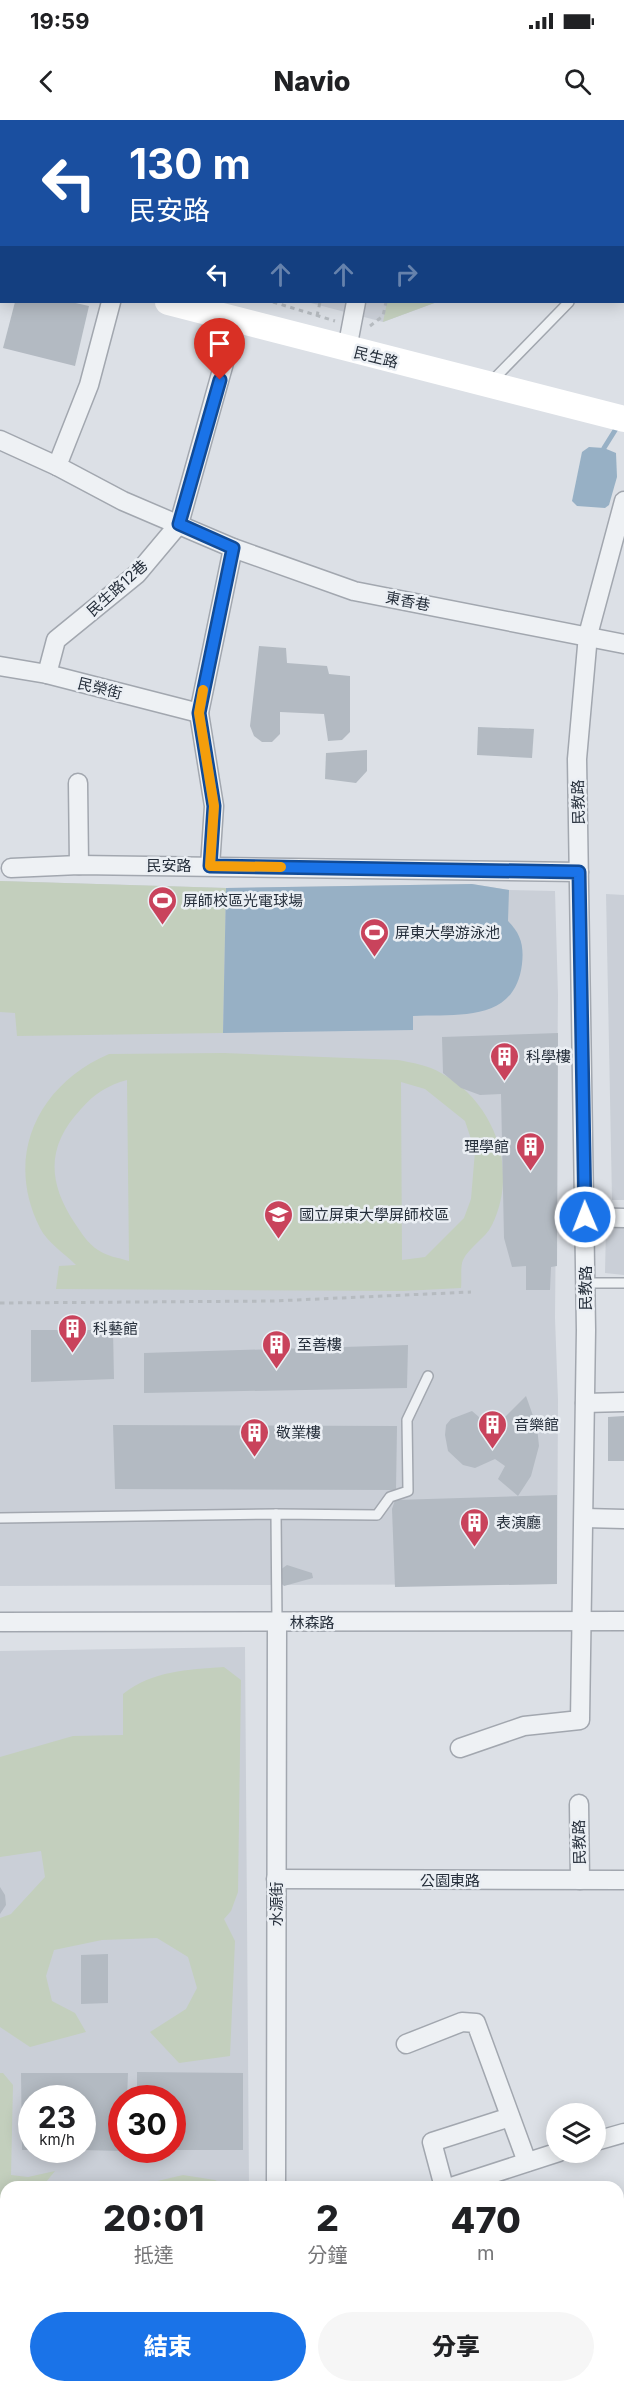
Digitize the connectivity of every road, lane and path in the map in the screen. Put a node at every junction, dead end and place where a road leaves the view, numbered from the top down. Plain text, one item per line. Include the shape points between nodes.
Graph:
1 (111, 303) edge
2 (172, 303) edge
3 (320, 303) edge
4 (356, 303) edge
5 (568, 303) edge
6 (317, 316) dead end
7 (236, 320) junction
8 (346, 349) junction
9 (489, 385) junction
10 (624, 419) edge
11 (0, 440) edge
12 (57, 466) junction
13 (624, 501) edge
14 (179, 524) junction
15 (619, 545) edge
16 (233, 548) junction
17 (588, 635) junction
18 (624, 644) edge
19 (0, 666) edge
20 (47, 674) junction
21 (199, 713) junction
22 (78, 783) dead end
23 (79, 865) junction
24 (210, 866) junction
25 (11, 868) dead end
26 (579, 872) junction
27 (585, 1217) junction
28 (624, 1218) edge
29 (585, 1283) junction
30 (624, 1283) edge
31 (471, 1292) dead end
32 (0, 1303) edge
33 (428, 1376) dead end
34 (624, 1402) edge
35 (585, 1403) junction
36 (276, 1514) junction
37 (0, 1518) edge
38 (585, 1518) junction
39 (624, 1519) edge
40 (624, 1621) edge
41 (0, 1622) edge
42 (277, 1622) junction
43 (583, 1622) junction
44 (460, 1748) dead end
45 (579, 1804) dead end
46 (276, 1879) junction
47 (580, 1880) junction
48 (624, 1880) edge
49 (406, 2043) dead end
50 (510, 2117) junction
51 (624, 2133) edge
52 (606, 2138) edge
53 (546, 2156) edge
54 (527, 2163) junction
55 (276, 2181) edge
56 (442, 2181) edge
57 (470, 2181) edge

1 - 12 street via 89,385
2 - 7 street, 民生路
3 - 6 path
4 - 8 street
5 - 9 lane
7 - 8 street, 民生路
7 - 14 street
8 - 9 street, 民生路
9 - 10 street, 民生路
11 - 12 street
12 - 14 street via 123,501
13 - 15 street, 民教路
14 - 16 street, 東香巷
14 - 20 street, 民生路12巷 via 137,574 56,640
15 - 17 street, 民教路
16 - 17 street, 東香巷 via 354,591
16 - 21 street
17 - 18 street, 東香巷
17 - 26 street, 民教路 via 577,759
19 - 20 street, 民榮街
20 - 21 street, 民榮街
21 - 24 street via 214,806
22 - 23 street
23 - 24 street, 民安路
23 - 25 street, 民安路
24 - 26 street, 民安路
26 - 27 street, 民教路
27 - 28 street
27 - 29 street, 民教路
29 - 30 lane
29 - 35 street, 民教路
31 - 32 path via 274,1301
33 - 36 lane via 407,1420 408,1491 390,1497 377,1515
34 - 35 street
35 - 38 street, 民教路
36 - 37 lane
36 - 42 lane
38 - 39 street
38 - 43 street, 民教路
40 - 43 street, 林森路
41 - 42 street, 林森路
42 - 43 street, 林森路
42 - 46 street, 水源街
43 - 44 street, 民教路 via 580,1720 524,1726
45 - 47 street, 民教路
46 - 47 street, 公園東路
46 - 55 street, 水源街
47 - 48 street, 公園東路
49 - 50 street via 462,2022 476,2023
50 - 54 street
50 - 56 street via 432,2142
51 - 52 street
53 - 54 street
54 - 57 street

